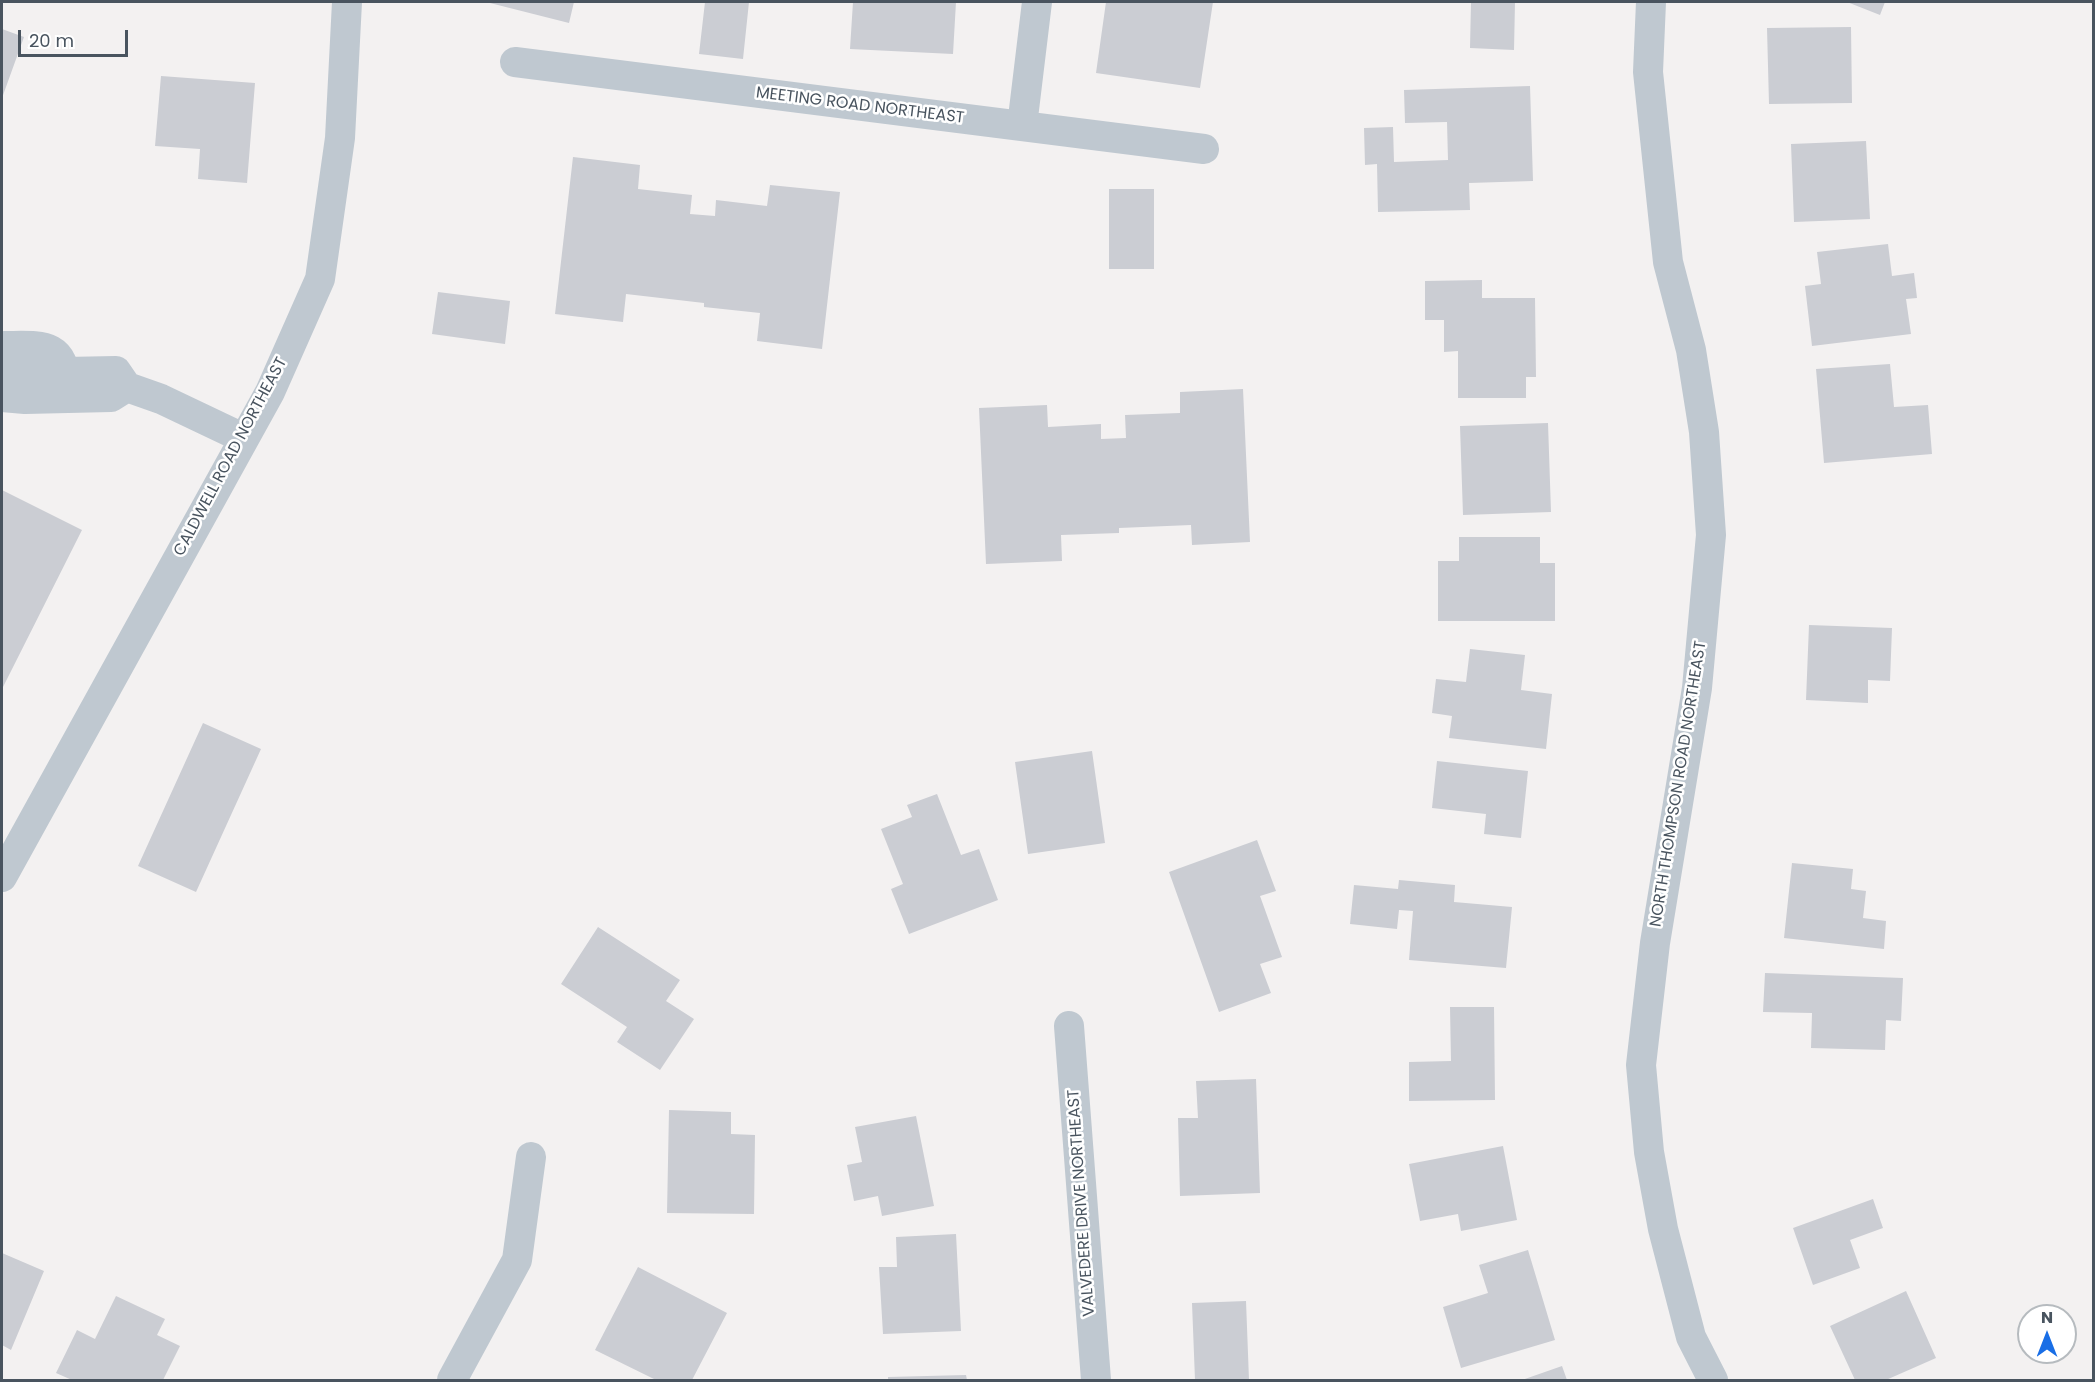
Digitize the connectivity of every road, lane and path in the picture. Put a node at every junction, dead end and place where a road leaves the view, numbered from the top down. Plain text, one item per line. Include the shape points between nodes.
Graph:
1 (347, 2) edge
2 (1037, 2) edge
3 (1651, 2) edge
4 (515, 62) dead end
5 (1022, 126) junction
6 (1204, 149) dead end
7 (2, 348) edge
8 (2, 370) edge
9 (66, 385) junction
10 (2, 397) edge
11 (243, 438) junction
12 (2, 877) edge
13 (1069, 1026) dead end
14 (531, 1157) dead end
15 (452, 1380) edge
16 (1096, 1380) edge
17 (1713, 1380) edge

1 - 11 street, CALDWELL ROAD NORTHEAST via 340,138 320,279 270,392
2 - 5 street
3 - 17 street, NORTH THOMPSON ROAD NORTHEAST via 1648,72 1668,262 1691,350 1704,432 1712,535 1697,688 1655,943 1641,1065 1649,1152 1663,1229 1691,1337
4 - 5 street, MEETING ROAD NORTHEAST
5 - 6 street, MEETING ROAD NORTHEAST
7 - 9 street via 49,349 60,357
8 - 9 street
9 - 10 street
9 - 11 street via 117,371 127,387
11 - 12 street, CALDWELL ROAD NORTHEAST
13 - 16 street, VALVEDERE DRIVE NORTHEAST
14 - 15 street via 517,1260

